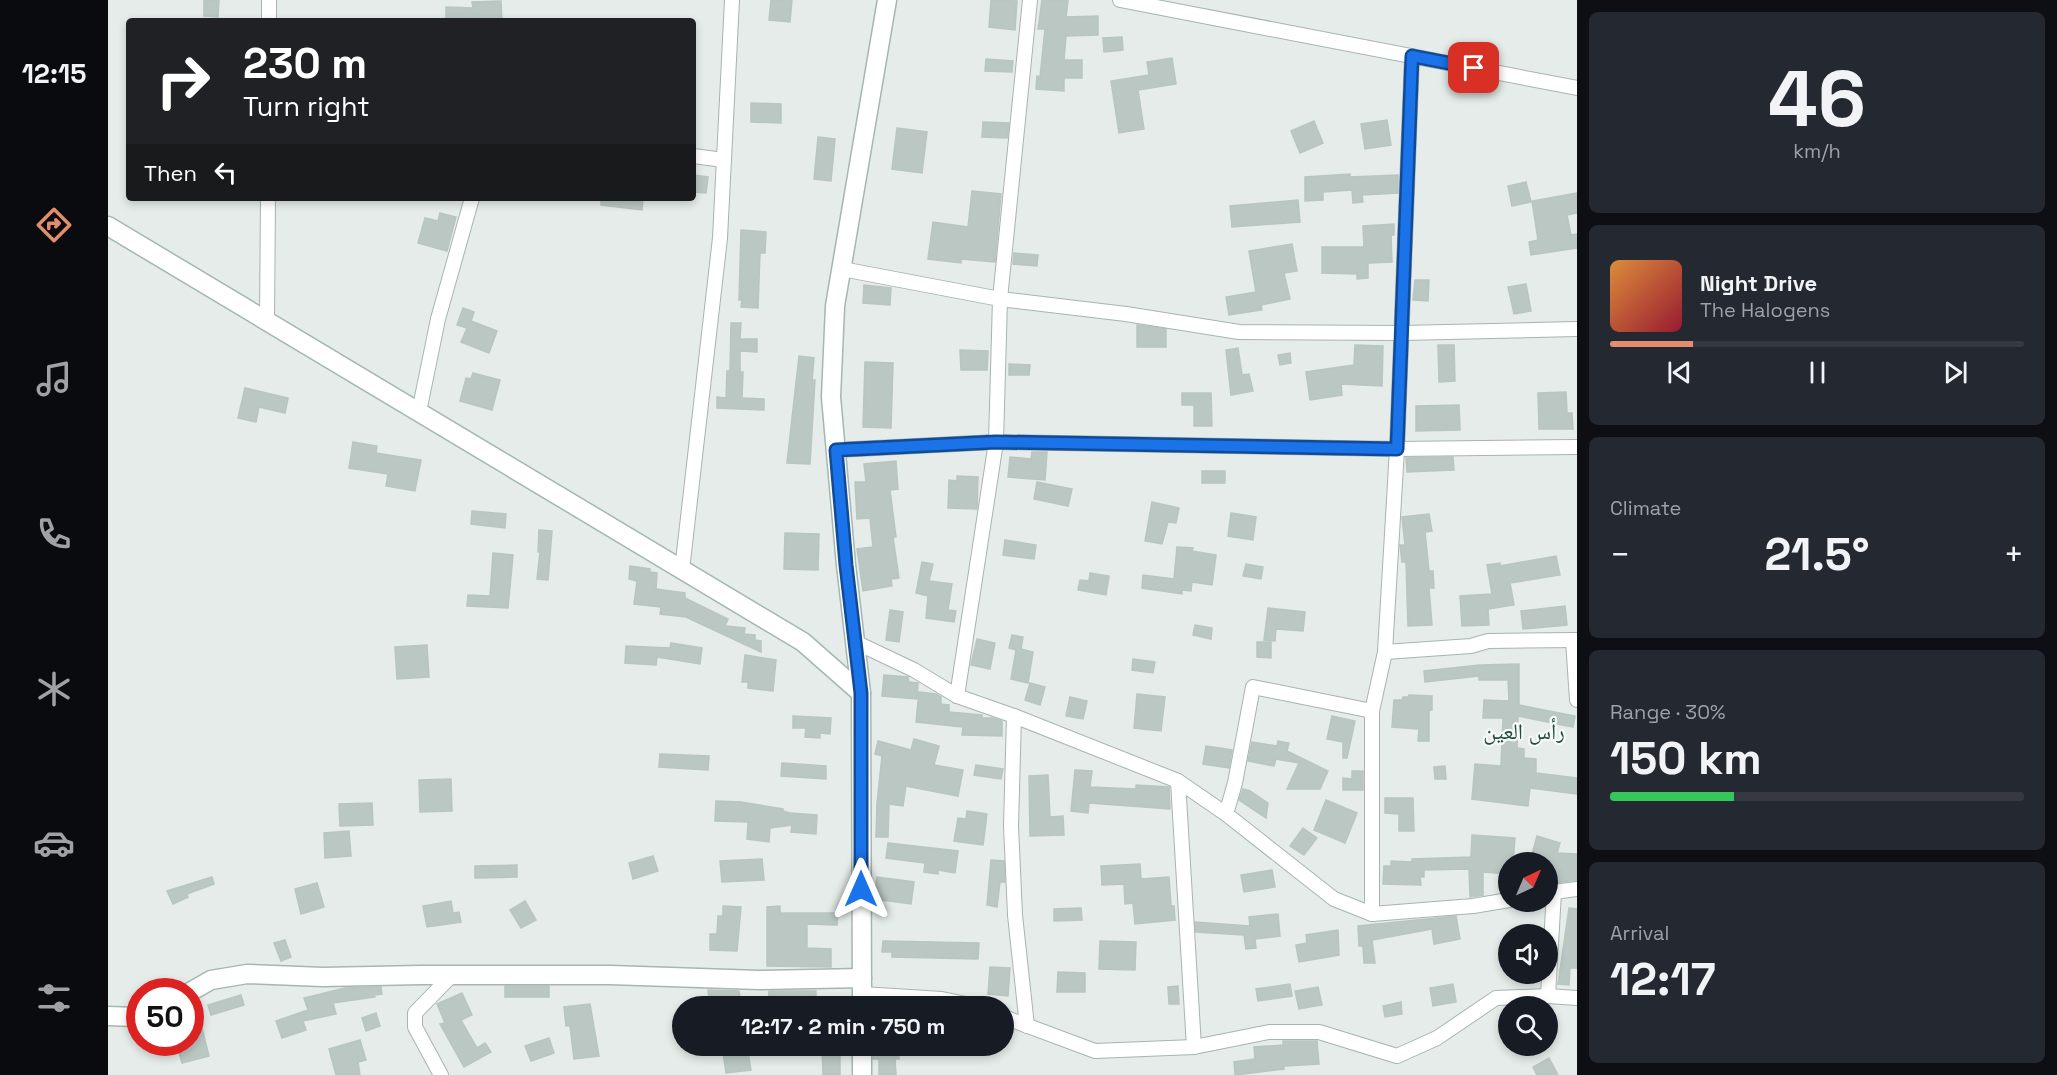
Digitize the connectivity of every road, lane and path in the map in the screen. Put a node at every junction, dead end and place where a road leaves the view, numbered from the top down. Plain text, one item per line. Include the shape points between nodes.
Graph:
1 (269, 0) edge
2 (732, 0) edge
3 (887, 0) edge
4 (1030, 0) edge
5 (1119, 0) edge
6 (269, 18) edge
7 (1412, 56) junction
8 (1577, 88) edge
9 (696, 156) edge
10 (724, 160) junction
11 (268, 201) edge
12 (471, 201) edge
13 (108, 226) edge
14 (842, 268) junction
15 (1000, 298) junction
16 (267, 321) junction
17 (1577, 329) edge
18 (1402, 333) junction
19 (419, 412) junction
20 (996, 442) junction
21 (1577, 447) edge
22 (1397, 449) junction
23 (836, 450) junction
24 (682, 570) junction
25 (1575, 640) edge
26 (855, 642) junction
27 (1385, 652) junction
28 (861, 693) junction
29 (957, 696) junction
30 (1577, 700) edge
31 (1372, 711) junction
32 (1014, 716) junction
33 (1178, 782) junction
34 (1226, 814) junction
35 (1577, 889) edge
36 (1558, 892) edge
37 (1498, 902) edge
38 (1550, 912) edge
39 (1372, 914) junction
40 (453, 975) junction
41 (204, 984) edge
42 (862, 993) edge
43 (902, 996) edge
44 (1548, 996) edge
45 (1558, 997) edge
46 (1498, 998) edge
47 (1577, 998) edge
48 (108, 1016) edge
49 (126, 1017) edge
50 (1014, 1021) edge
51 (1027, 1026) junction
52 (1194, 1047) junction
53 (862, 1056) edge
54 (441, 1075) edge
55 (862, 1075) edge

1 - 6 street
2 - 10 street
3 - 14 main road
4 - 15 street
5 - 7 street
7 - 8 street
7 - 18 street
9 - 10 street
10 - 24 street via 720,238
11 - 16 street
12 - 19 street via 438,319
13 - 16 main road
14 - 15 street
14 - 23 main road via 835,306 831,397
15 - 18 street via 1239,332
15 - 20 street
16 - 19 main road
17 - 18 street
18 - 22 street
19 - 24 main road
20 - 22 street
20 - 23 street
20 - 29 street
21 - 22 street
22 - 27 street
23 - 26 main road
24 - 28 main road via 803,642
25 - 27 street via 1488,641 1471,646
25 - 30 street
26 - 28 main road
26 - 29 street
27 - 31 street
28 - 42 main road
29 - 32 street
31 - 34 street via 1253,687
31 - 39 street
32 - 33 street
32 - 51 street via 1011,826 1015,915
33 - 34 street
33 - 52 street
34 - 39 street via 1334,899
35 - 36 street
37 - 39 street
38 - 44 street
40 - 41 main road via 246,974
40 - 42 main road via 609,975 759,981
40 - 54 street via 415,1013 415,1027
42 - 43 street
45 - 47 street
46 - 52 street via 1437,1038 1397,1056 1319,1032 1269,1032
48 - 49 main road
50 - 51 street
51 - 52 street via 1095,1051
53 - 55 main road

